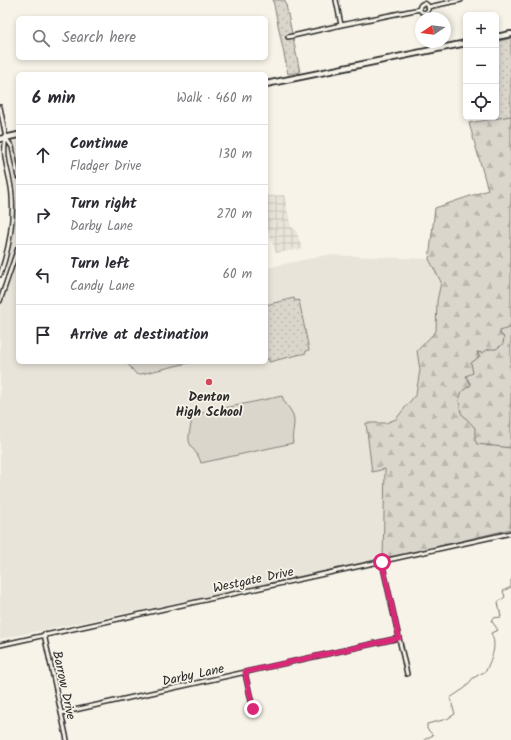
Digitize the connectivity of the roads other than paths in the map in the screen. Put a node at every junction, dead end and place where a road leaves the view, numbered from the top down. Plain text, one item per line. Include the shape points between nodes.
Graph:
1 (336, 0) edge
2 (461, 0) edge
3 (428, 7) junction
4 (420, 9) junction
5 (424, 12) edge
6 (426, 12) edge
7 (341, 25) junction
8 (511, 34) edge
9 (499, 36) edge
10 (288, 37) dead end
11 (463, 44) edge
12 (433, 50) joint
13 (268, 84) edge
14 (0, 107) edge
15 (16, 136) edge
16 (6, 138) junction
17 (0, 139) edge
18 (16, 167) edge
19 (16, 254) edge
20 (0, 275) edge
21 (0, 301) edge
22 (511, 533) edge
23 (382, 562) junction
24 (44, 634) junction
25 (399, 638) junction
26 (0, 645) edge
27 (245, 672) junction
28 (407, 674) dead end
29 (253, 709) dead end
30 (61, 713) junction
31 (67, 740) edge

1 - 7 street
2 - 3 street
3 - 4 street via 424,4
3 - 6 street
4 - 5 street
4 - 7 street
7 - 10 street
8 - 9 main road
11 - 12 main road
12 - 13 main road
14 - 16 street
15 - 16 main road
16 - 17 main road
16 - 18 street via 12,147
16 - 20 street via 3,150 12,195 12,220 9,246
19 - 21 street
22 - 23 street, Westgate Drive
23 - 24 street, Westgate Drive
23 - 25 street
24 - 26 street, Westgate Drive
24 - 30 street, Barrow Drive
25 - 27 street, Darby Lane
25 - 28 street
27 - 29 street
27 - 30 street, Darby Lane
30 - 31 street, Barrow Drive

